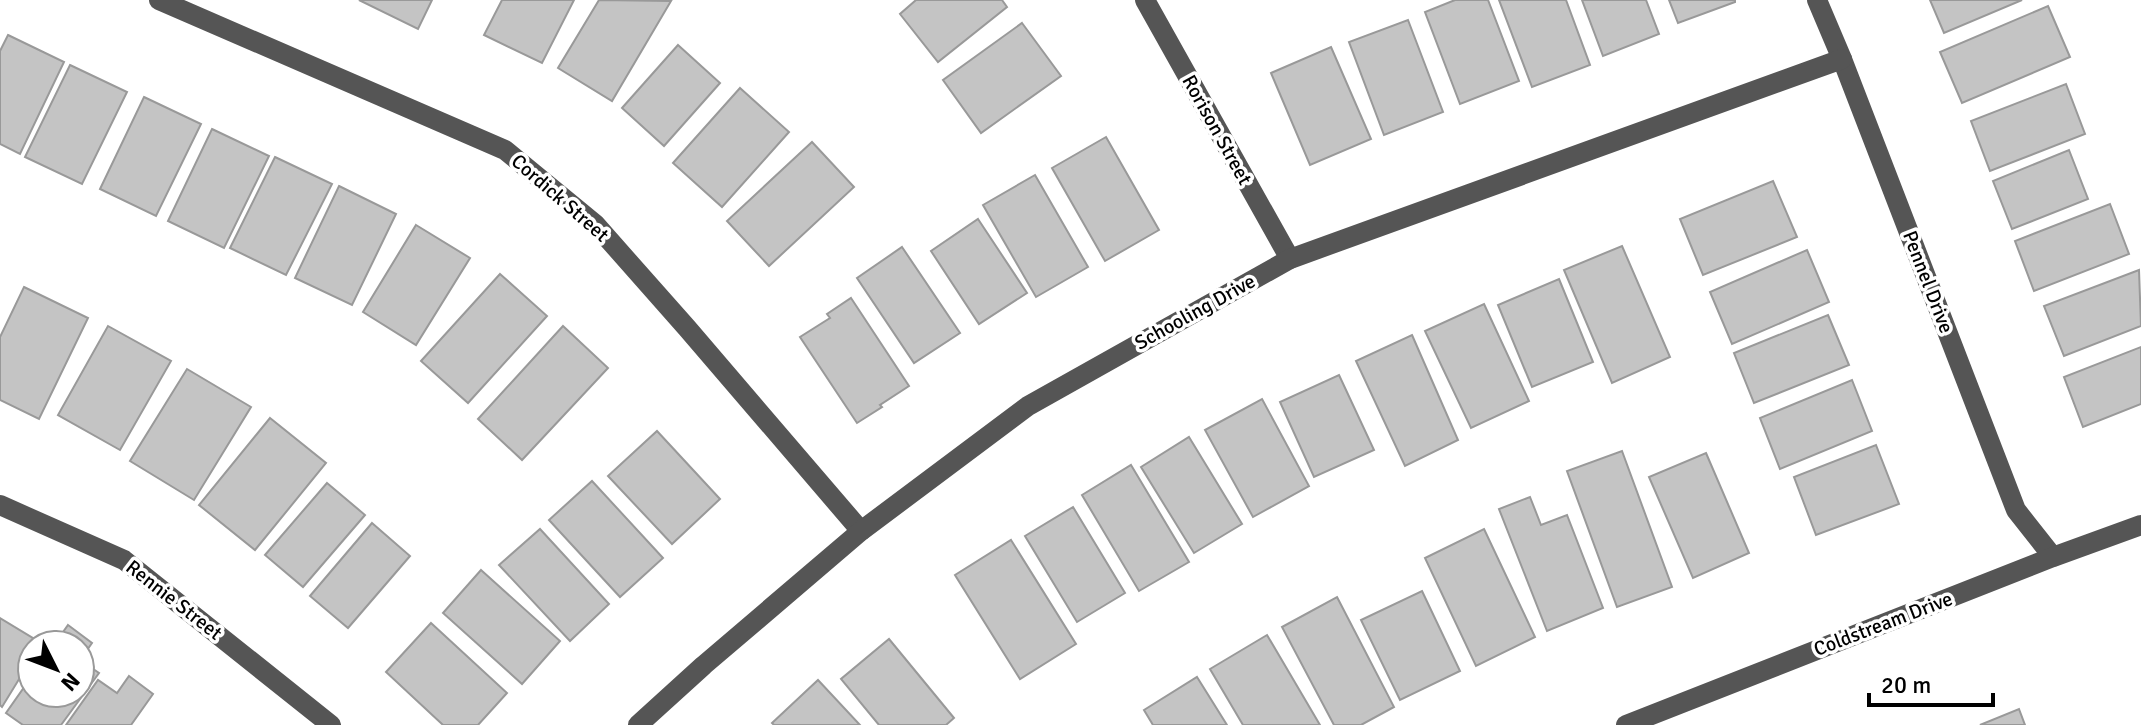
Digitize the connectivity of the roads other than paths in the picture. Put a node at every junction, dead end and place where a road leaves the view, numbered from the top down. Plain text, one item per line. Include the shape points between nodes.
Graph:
1 (159, 0) edge
2 (1145, 0) edge
3 (1817, 0) edge
4 (198, 8) edge
5 (1842, 59) junction
6 (1290, 259) junction
7 (0, 505) edge
8 (2141, 525) edge
9 (861, 531) junction
10 (2053, 557) junction
11 (331, 725) edge
12 (638, 725) edge
13 (1626, 725) edge

1 - 4 street, Cordick Street
2 - 6 street, Rorison Street
3 - 5 street, Pennel Drive
4 - 9 street, Cordick Street via 505,150 595,224
5 - 6 street, Schooling Drive
5 - 10 street, Pennel Drive via 2016,510
6 - 9 street, Schooling Drive via 1028,406
7 - 11 street, Rennie Street via 124,560
8 - 10 street, Coldstream Drive
9 - 12 street, Schooling Drive
10 - 13 street, Coldstream Drive

